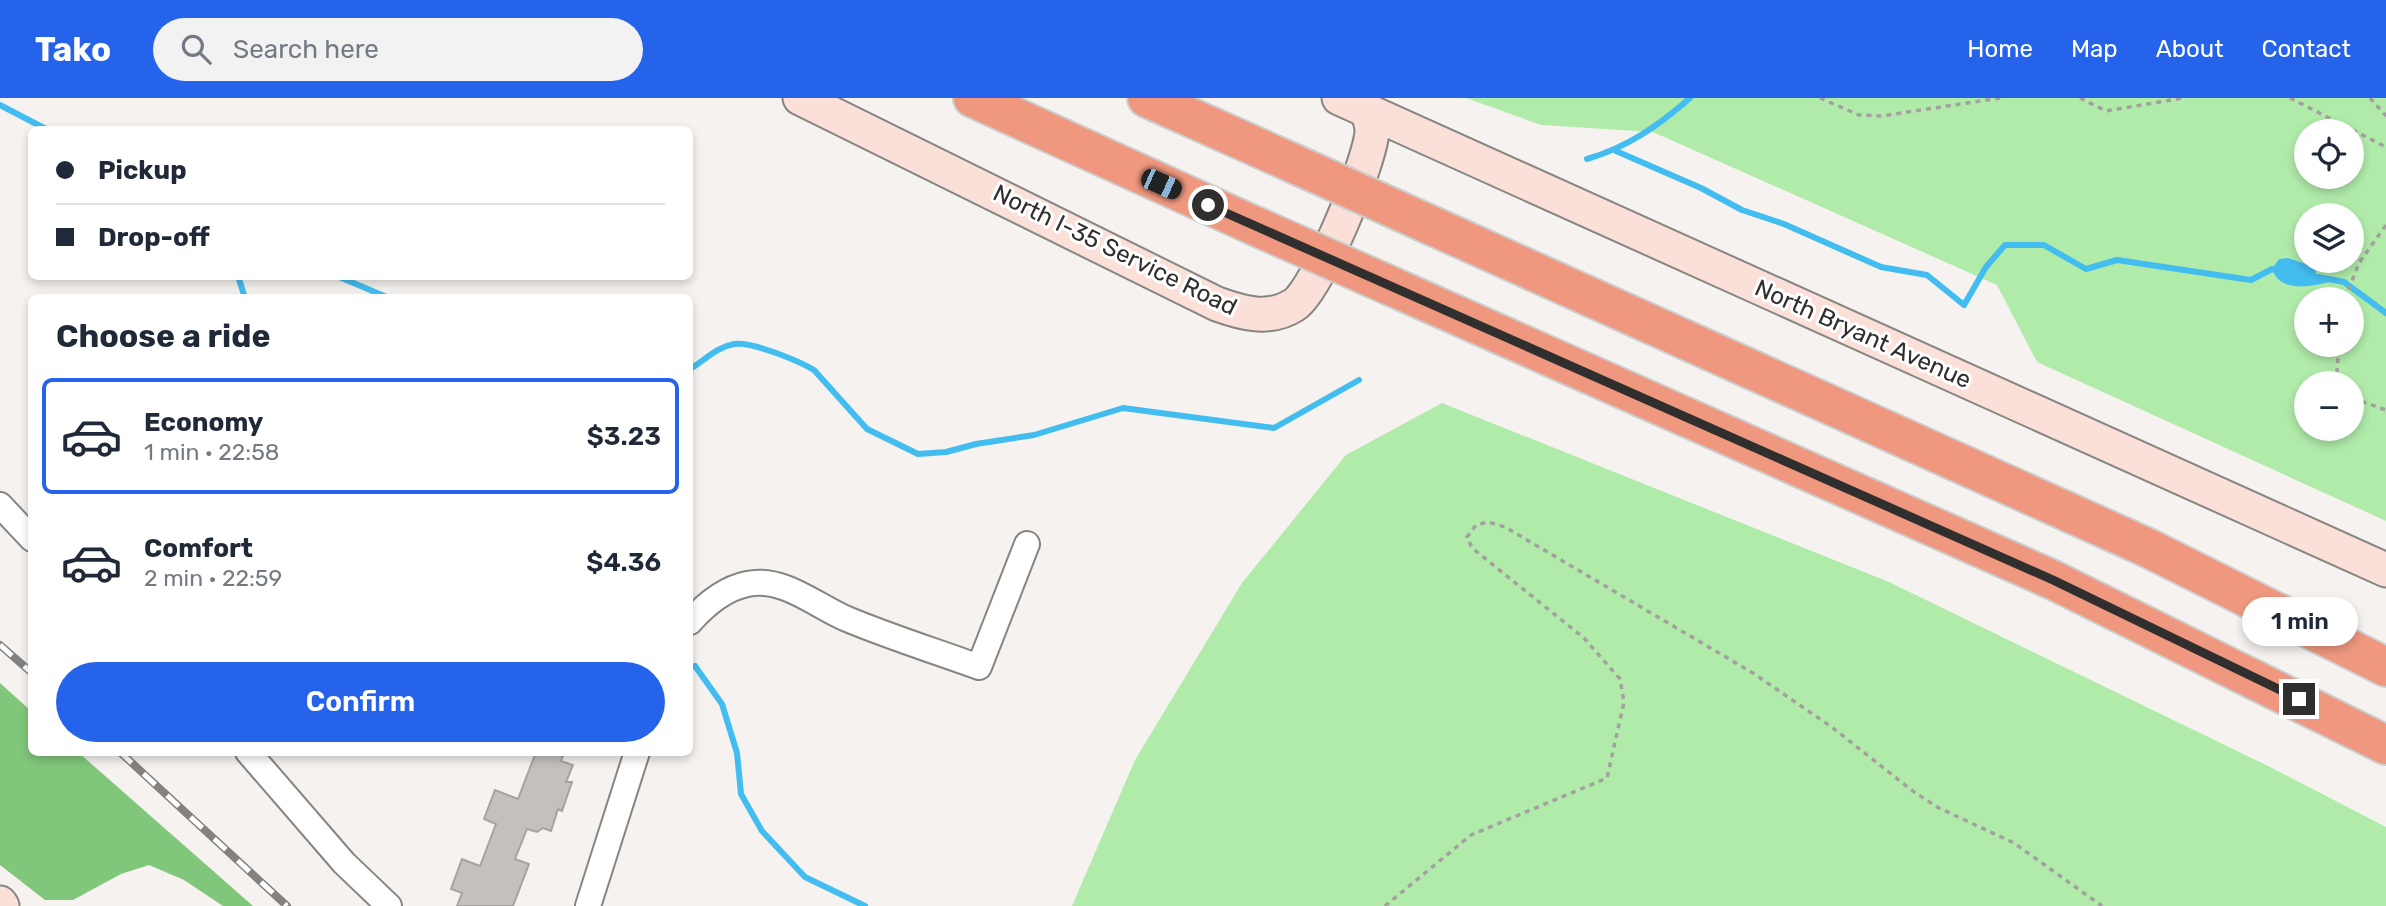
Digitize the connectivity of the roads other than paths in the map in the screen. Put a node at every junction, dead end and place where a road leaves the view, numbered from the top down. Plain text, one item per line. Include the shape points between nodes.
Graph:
1 (800, 98) edge
2 (973, 98) edge
3 (1147, 98) edge
4 (1354, 104) edge
5 (1427, 137) junction
6 (1363, 169) junction
7 (0, 505) edge
8 (28, 535) edge
9 (1027, 544) dead end
10 (2386, 570) edge
11 (2269, 607) junction
12 (697, 613) edge
13 (2386, 638) edge
14 (2386, 667) edge
15 (2386, 745) edge
16 (251, 756) edge
17 (636, 756) edge
18 (389, 906) edge
19 (588, 906) edge

1 - 6 street, North I-35 Service Road via 1217,304 1253,314 1280,312 1307,294
2 - 15 highway, bridge via 2053,580
3 - 11 highway, bridge via 2148,548
4 - 5 street, North Bryant Avenue
4 - 6 street, North I-35 Service Road via 1372,131
5 - 6 street via 1406,142
5 - 10 street, North Bryant Avenue
7 - 8 street
9 - 12 street via 979,667 845,618 806,596 775,586 749,583
11 - 13 highway
11 - 14 highway
16 - 18 street via 344,863
17 - 19 street

